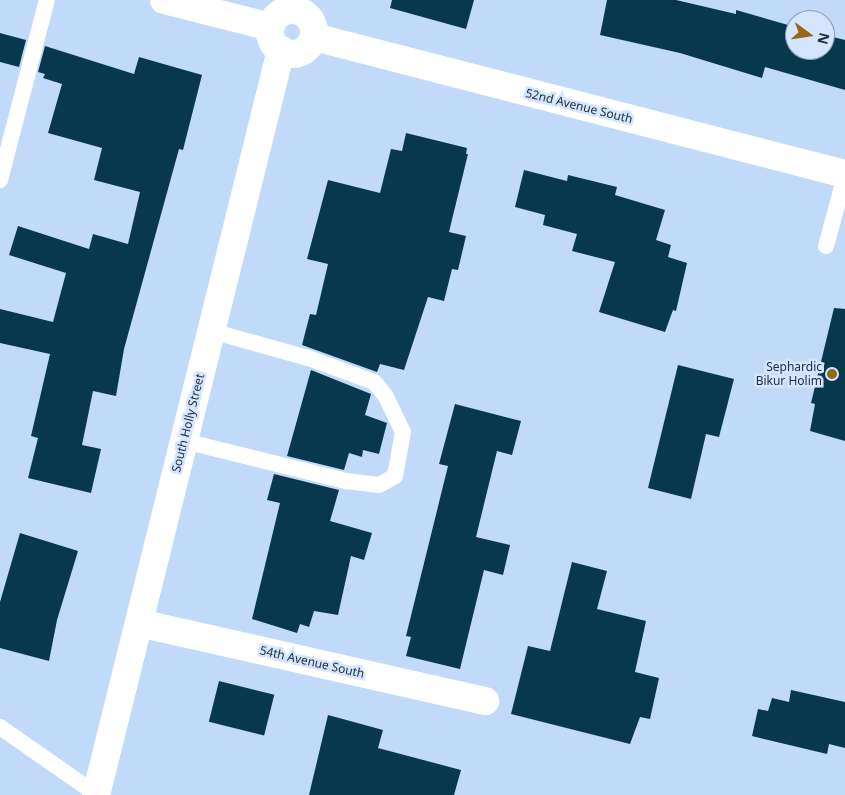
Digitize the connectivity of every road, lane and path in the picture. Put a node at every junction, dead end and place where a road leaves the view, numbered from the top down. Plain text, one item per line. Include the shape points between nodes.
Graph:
1 (47, 0) edge
2 (164, 0) edge
3 (284, 22) edge
4 (845, 175) edge
5 (0, 180) edge
6 (826, 246) dead end
7 (211, 331) junction
8 (184, 442) junction
9 (138, 623) junction
10 (485, 701) dead end
11 (0, 727) edge
12 (96, 794) edge

1 - 5 lane
2 - 3 street
3 - 4 street, 52nd Avenue South via 305,14 311,20 314,37
3 - 7 street, South Holly Street
4 - 6 lane
7 - 8 street, South Holly Street
7 - 8 lane via 308,358 374,382 389,401 403,432 395,476 380,485 346,481
8 - 9 street, South Holly Street
9 - 10 street, 54th Avenue South
9 - 12 street, South Holly Street
11 - 12 lane

